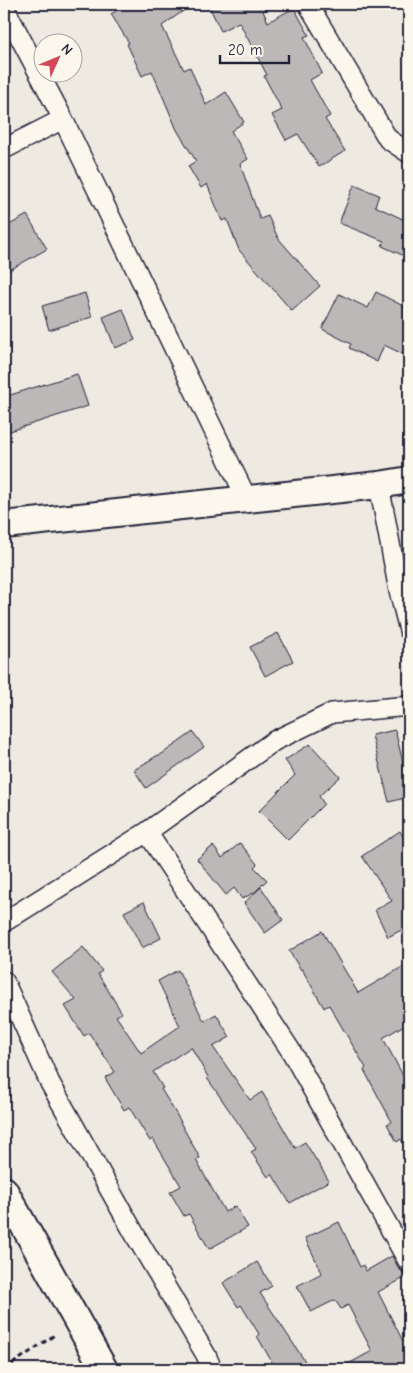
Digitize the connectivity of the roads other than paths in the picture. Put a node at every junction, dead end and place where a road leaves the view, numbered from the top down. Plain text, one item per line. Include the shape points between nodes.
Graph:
1 (308, 4) edge
2 (4, 7) edge
3 (63, 119) junction
4 (4, 149) edge
5 (409, 153) edge
6 (409, 480) edge
7 (379, 485) junction
8 (247, 499) junction
9 (4, 525) edge
10 (409, 630) edge
11 (409, 706) edge
12 (147, 832) junction
13 (4, 922) edge
14 (4, 981) edge
15 (4, 1190) edge
16 (409, 1263) edge
17 (104, 1369) edge
18 (212, 1369) edge

1 - 5 street via 388,139
2 - 3 street
3 - 4 street
3 - 8 street
6 - 7 street
7 - 8 street
7 - 10 street
8 - 9 street
11 - 12 street via 332,713 274,741
12 - 13 street
12 - 16 street via 291,1051
14 - 18 street via 50,1083
15 - 17 street

